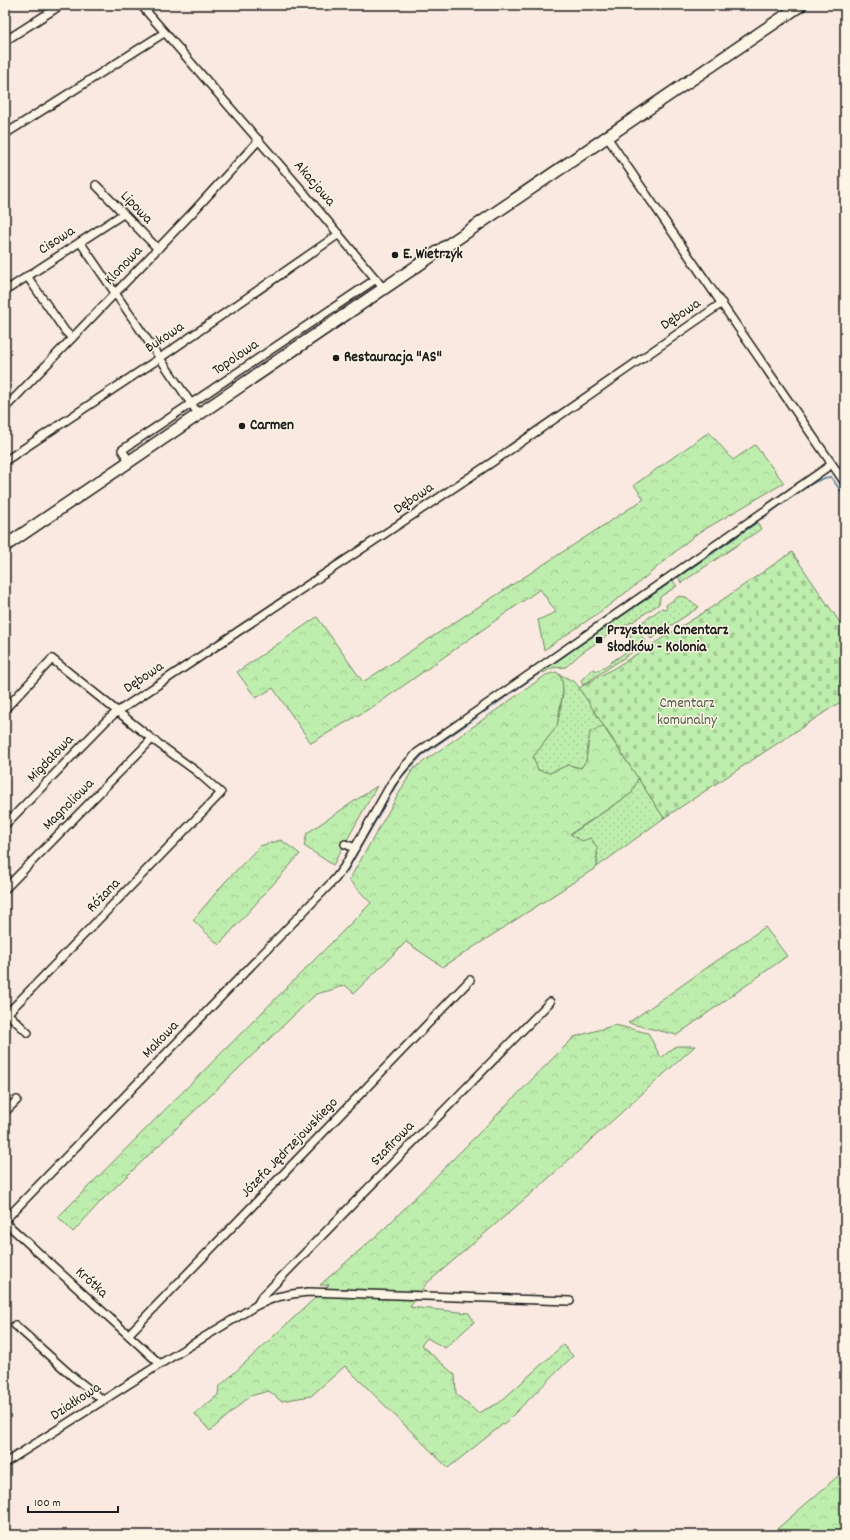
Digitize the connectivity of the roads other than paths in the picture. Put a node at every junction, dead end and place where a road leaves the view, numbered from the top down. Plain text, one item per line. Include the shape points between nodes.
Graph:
1 (61, 5) edge
2 (141, 5) edge
3 (801, 5) edge
4 (164, 33) junction
5 (5, 41) edge
6 (5, 134) edge
7 (607, 137) junction
8 (259, 140) junction
9 (96, 185) dead end
10 (123, 214) junction
11 (339, 234) junction
12 (80, 242) junction
13 (158, 249) junction
14 (27, 276) junction
15 (376, 279) junction
16 (384, 289) junction
17 (5, 291) edge
18 (116, 293) junction
19 (722, 303) junction
20 (72, 338) junction
21 (160, 358) junction
22 (192, 404) junction
23 (5, 408) edge
24 (199, 414) junction
25 (5, 461) edge
26 (130, 462) junction
27 (832, 464) junction
28 (845, 483) edge
29 (5, 546) edge
30 (5, 709) edge
31 (117, 712) junction
32 (152, 739) junction
33 (5, 825) edge
34 (345, 844) dead end
35 (355, 848) junction
36 (5, 889) edge
37 (470, 980) dead end
38 (550, 1002) dead end
39 (6, 1013) edge
40 (28, 1032) dead end
41 (17, 1100) dead end
42 (5, 1112) edge
43 (5, 1221) edge
44 (570, 1301) dead end
45 (257, 1305) junction
46 (15, 1325) dead end
47 (129, 1334) junction
48 (160, 1364) junction
49 (103, 1400) junction
50 (5, 1463) edge

1 - 5 street
2 - 4 street, Akacjowa
3 - 7 main road
4 - 6 street
4 - 8 street, Akacjowa
7 - 16 main road
7 - 19 street
8 - 11 street, Akacjowa
8 - 13 street, Klonowa
9 - 10 street, Lipowa
10 - 12 street, Cisowa
10 - 13 street, Lipowa
11 - 15 street, Akacjowa
11 - 21 street, Bukowa
12 - 14 street, Cisowa
12 - 18 street
13 - 18 street, Klonowa
14 - 17 street, Cisowa
14 - 20 street
15 - 16 street, Akacjowa
15 - 22 street, Topolowa
16 - 24 main road
18 - 20 street, Klonowa
18 - 21 street
19 - 27 street
19 - 31 street, Dębowa via 491,463
20 - 23 street, Klonowa
21 - 22 street
21 - 25 street, Bukowa
22 - 24 street
22 - 26 street, Topolowa via 122,450
24 - 26 main road
26 - 29 main road
27 - 28 street
27 - 35 street, Makowa via 480,714 418,752 391,784
30 - 31 street via 52,659
31 - 32 street
31 - 33 street, Migdałowa
32 - 36 street, Magnoliowa
32 - 39 street, Różana via 221,793
34 - 35 street
35 - 43 street, Makowa via 335,879
37 - 47 street, Józefa Jędrzejowskiego
38 - 45 street, Szafirowa
39 - 40 street
41 - 42 street
43 - 47 street, Krótka
44 - 45 street via 308,1292 278,1297
45 - 48 street, Działkowa
46 - 49 street
47 - 48 street, Krótka
48 - 49 street, Działkowa
49 - 50 street, Działkowa

